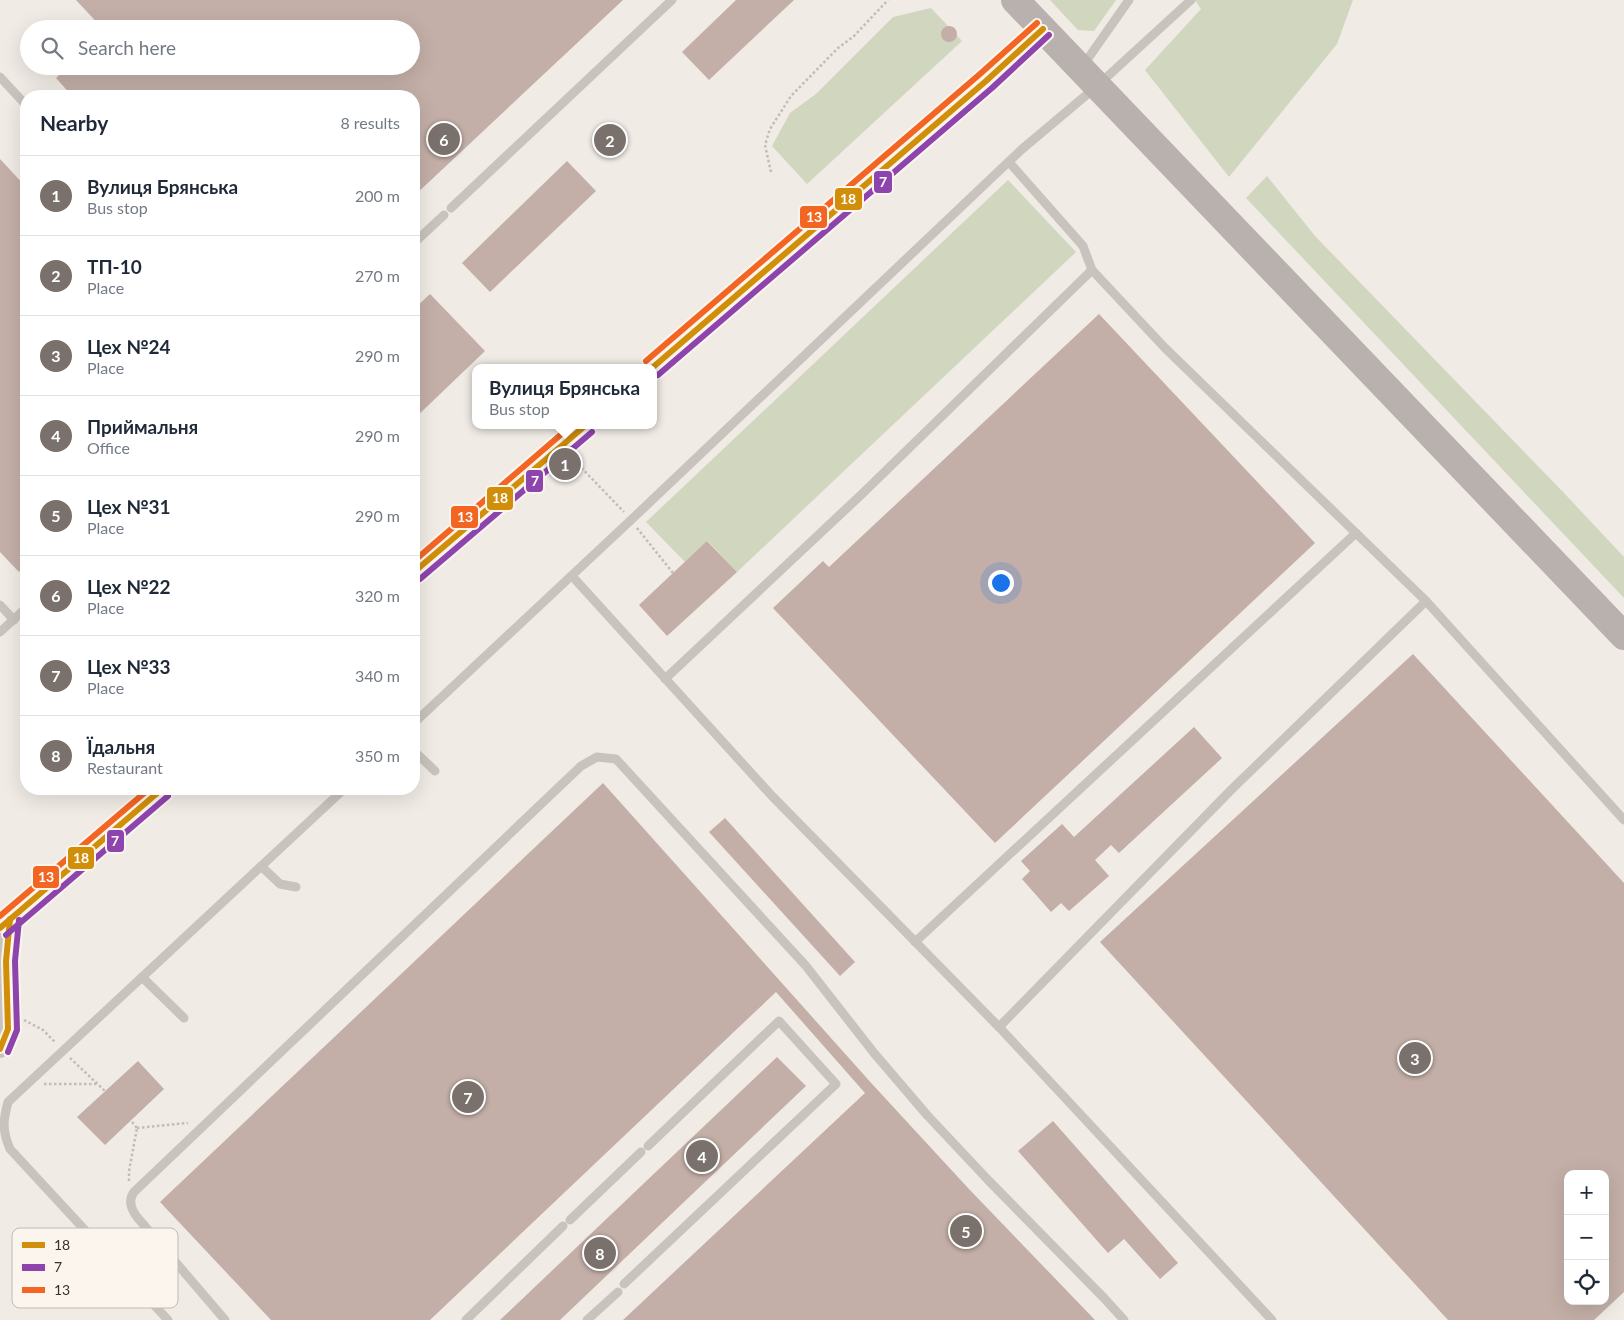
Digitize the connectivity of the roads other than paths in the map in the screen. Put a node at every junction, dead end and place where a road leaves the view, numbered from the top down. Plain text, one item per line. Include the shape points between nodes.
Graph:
1 (672, 0) edge
2 (1015, 0) edge
3 (1129, 0) edge
4 (1191, 0) edge
5 (1043, 29) junction
6 (0, 77) edge
7 (1089, 78) junction
8 (20, 99) edge
9 (1009, 162) junction
10 (452, 208) dead end
11 (444, 215) dead end
12 (420, 237) edge
13 (1092, 270) junction
14 (657, 364) edge
15 (581, 429) edge
16 (1356, 533) junction
17 (420, 567) edge
18 (572, 576) junction
19 (1426, 601) junction
20 (0, 605) edge
21 (20, 614) edge
22 (14, 620) junction
23 (0, 632) edge
24 (1624, 636) edge
25 (665, 679) junction
26 (420, 717) edge
27 (420, 757) edge
28 (435, 771) dead end
29 (155, 795) edge
30 (338, 795) edge
31 (1624, 820) edge
32 (261, 866) junction
33 (296, 887) dead end
34 (5, 924) edge
35 (915, 942) junction
36 (142, 977) junction
37 (184, 1018) dead end
38 (999, 1027) junction
39 (0, 1049) edge
40 (0, 1138) edge
41 (10, 1149) junction
42 (83, 1228) edge
43 (146, 1228) edge
44 (178, 1265) edge
45 (157, 1308) edge
46 (168, 1320) edge
47 (225, 1320) edge
48 (466, 1320) edge
49 (587, 1320) edge
50 (1124, 1320) edge
51 (1272, 1320) edge

1 - 10 lane
2 - 5 main road
3 - 7 lane
4 - 7 lane
5 - 7 main road
5 - 14 street via 986,82
6 - 8 lane
7 - 9 lane
7 - 24 main road
9 - 13 lane via 1082,246
9 - 18 lane
11 - 12 lane
13 - 16 lane via 1164,348
13 - 25 lane via 863,493
15 - 17 street
16 - 19 lane
16 - 35 lane
18 - 25 lane
18 - 26 lane
19 - 31 lane
19 - 38 lane via 1232,789
20 - 22 lane
21 - 22 lane
22 - 23 lane
25 - 35 lane via 772,796
27 - 28 lane
29 - 34 street
30 - 32 lane
32 - 33 lane via 280,884
32 - 36 lane
34 - 39 street via 8,1029
35 - 38 lane
36 - 37 lane
36 - 41 lane via 8,1102 3,1122
38 - 51 lane
40 - 41 lane
41 - 42 lane
43 - 50 lane via 131,1209 130,1197 134,1192 581,766 597,757 616,758 806,966 927,1115
44 - 47 lane
45 - 46 lane
48 - 49 lane via 779,1021 836,1084

